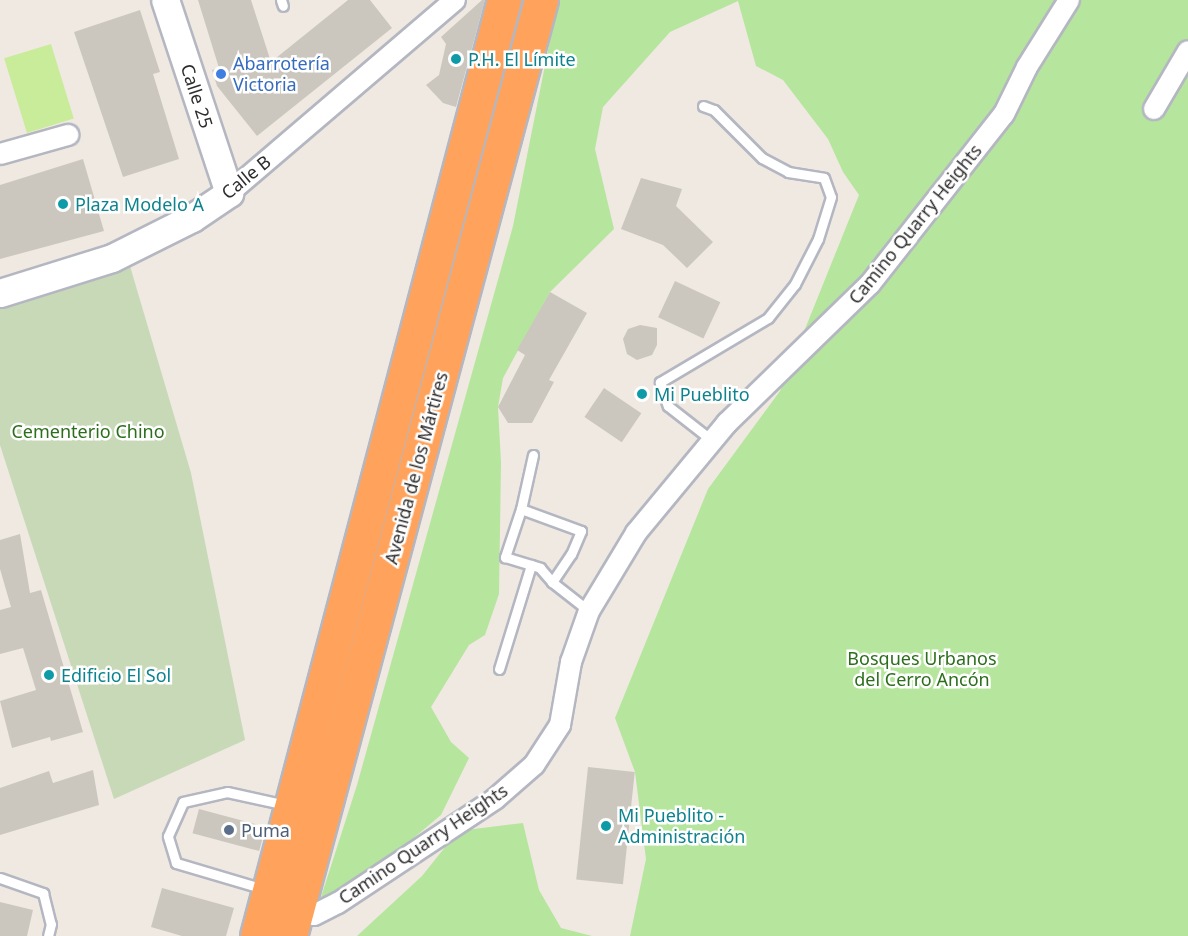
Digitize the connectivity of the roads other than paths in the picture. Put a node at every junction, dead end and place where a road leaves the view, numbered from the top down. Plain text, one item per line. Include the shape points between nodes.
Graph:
1 (165, 0) edge
2 (455, 0) edge
3 (504, 0) edge
4 (541, 0) edge
5 (1070, 0) edge
6 (1188, 51) edge
7 (703, 106) dead end
8 (1154, 109) dead end
9 (68, 135) dead end
10 (0, 154) edge
11 (229, 193) junction
12 (0, 293) edge
13 (714, 442) junction
14 (533, 454) dead end
15 (521, 509) junction
16 (531, 565) junction
17 (552, 582) junction
18 (589, 611) junction
19 (499, 669) dead end
20 (291, 806) junction
21 (0, 878) edge
22 (270, 891) junction
23 (294, 923) edge
24 (48, 936) edge
25 (257, 936) edge

1 - 11 street, Calle 25
2 - 11 street, Calle B
3 - 20 highway, Avenida de los Mártires
4 - 23 highway, Avenida de los Mártires
5 - 13 street, Camino Quarry Heights via 1027,67 1004,114 870,284 727,423
6 - 8 street
7 - 13 lane via 714,110 762,158 788,172 824,178 831,197 818,239 795,284 768,318 660,382 669,406
9 - 10 street
11 - 12 street, Calle B via 192,218 112,258
13 - 18 street, Camino Quarry Heights via 636,533
14 - 15 lane
15 - 16 lane via 505,557
15 - 17 lane via 580,531 571,554
16 - 17 lane via 540,568
16 - 19 lane
17 - 18 lane
18 - 23 street, Camino Quarry Heights via 571,662 560,725 534,765 495,799 338,903
20 - 22 highway, Avenida de los Mártires
20 - 22 lane via 227,792 183,802 168,836 176,863
21 - 24 lane via 43,893 51,924
22 - 25 highway, Avenida de los Mártires

